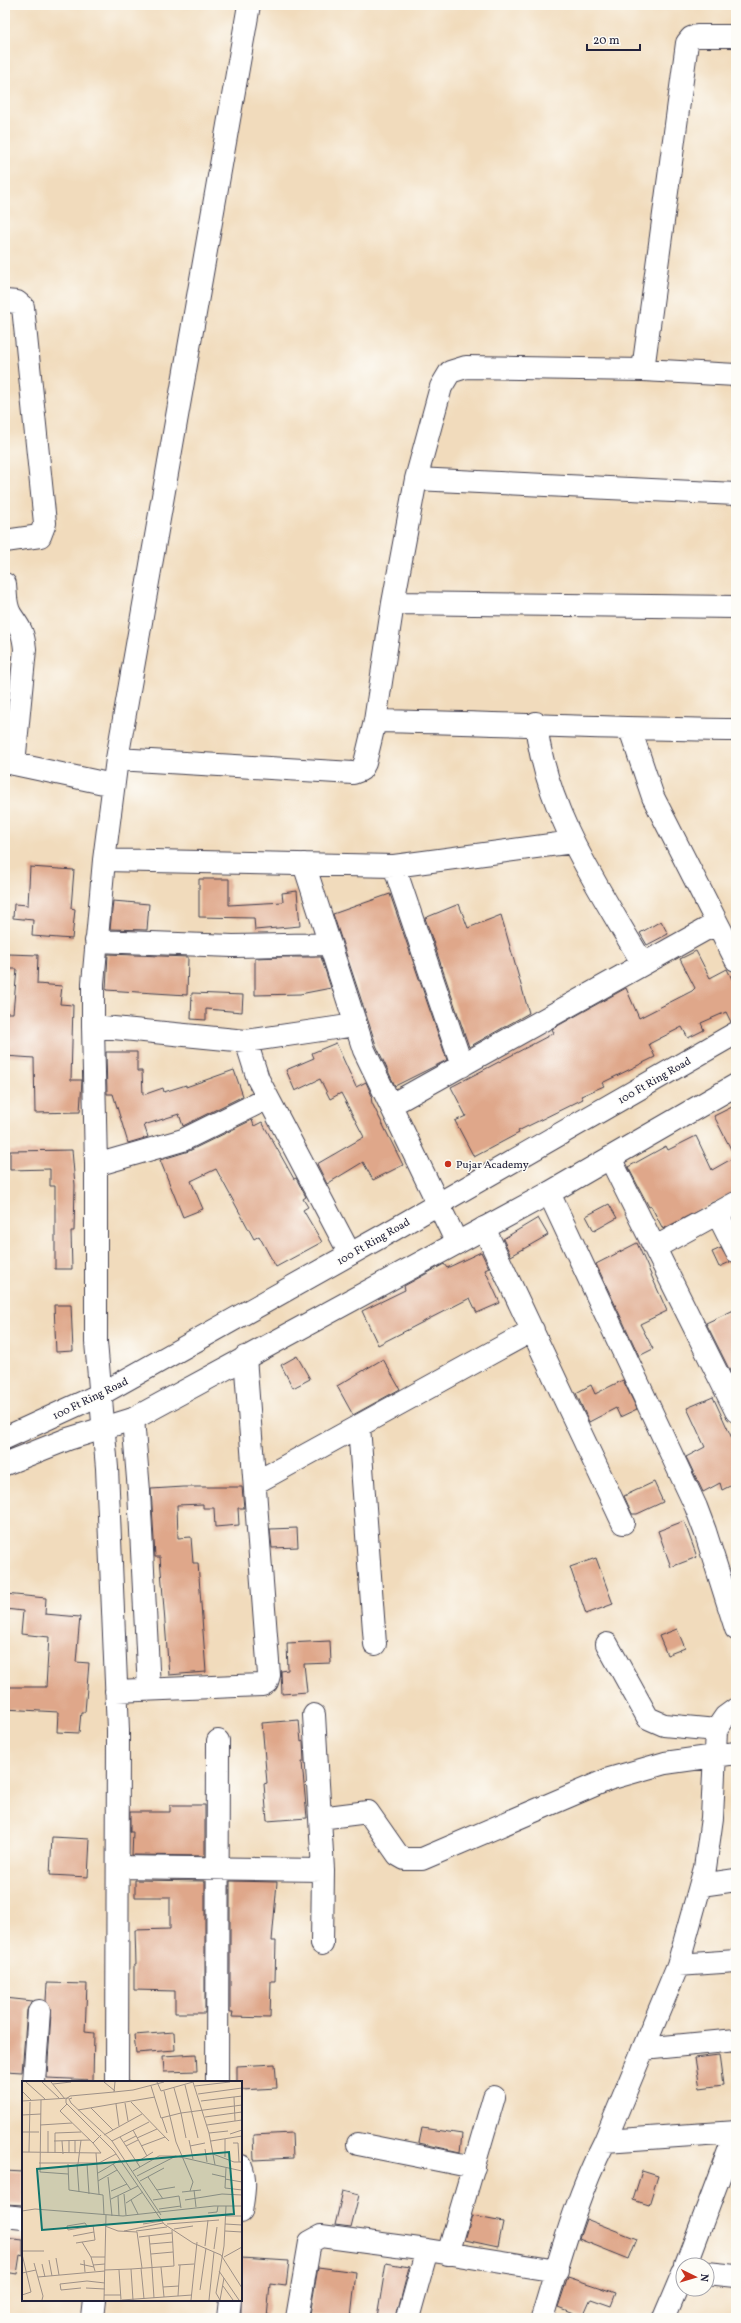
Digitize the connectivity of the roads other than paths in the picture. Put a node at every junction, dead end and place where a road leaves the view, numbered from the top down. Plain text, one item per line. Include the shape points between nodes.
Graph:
1 (249, 5) edge
2 (736, 36) edge
3 (5, 301) edge
4 (643, 370) junction
5 (736, 375) edge
6 (416, 478) junction
7 (736, 494) edge
8 (5, 541) edge
9 (5, 584) edge
10 (392, 603) junction
11 (736, 607) edge
12 (8, 614) edge
13 (375, 720) junction
14 (536, 723) junction
15 (630, 729) junction
16 (736, 730) edge
17 (117, 759) junction
18 (10, 763) edge
19 (113, 785) junction
20 (572, 842) junction
21 (104, 860) junction
22 (304, 864) junction
23 (394, 866) junction
24 (717, 923) junction
25 (96, 941) junction
26 (330, 944) junction
27 (736, 960) edge
28 (643, 964) junction
29 (355, 1025) junction
30 (92, 1026) junction
31 (736, 1033) edge
32 (246, 1041) junction
33 (462, 1066) junction
34 (736, 1085) edge
35 (268, 1098) junction
36 (391, 1105) junction
37 (610, 1158) junction
38 (96, 1165) junction
39 (549, 1193) junction
40 (736, 1203) edge
41 (438, 1204) junction
42 (717, 1213) junction
43 (484, 1228) junction
44 (457, 1243) junction
45 (656, 1247) junction
46 (736, 1251) edge
47 (350, 1254) junction
48 (532, 1330) junction
49 (245, 1358) junction
50 (101, 1394) junction
51 (736, 1411) edge
52 (133, 1419) junction
53 (359, 1426) junction
54 (104, 1428) junction
55 (5, 1438) edge
56 (5, 1464) edge
57 (255, 1483) junction
58 (624, 1523) dead end
59 (736, 1629) edge
60 (375, 1644) dead end
61 (607, 1644) dead end
62 (149, 1689) junction
63 (116, 1691) junction
64 (736, 1709) edge
65 (314, 1715) dead end
66 (716, 1730) junction
67 (218, 1741) dead end
68 (736, 1753) edge
69 (714, 1755) junction
70 (320, 1818) junction
71 (118, 1867) junction
72 (218, 1867) junction
73 (323, 1870) junction
74 (736, 1880) edge
75 (700, 1885) junction
76 (322, 1944) dead end
77 (736, 1962) edge
78 (678, 1965) junction
79 (39, 2011) dead end
80 (736, 2040) edge
81 (643, 2049) junction
82 (34, 2081) edge
83 (117, 2081) edge
84 (218, 2081) edge
85 (494, 2097) dead end
86 (736, 2132) edge
87 (605, 2141) junction
88 (358, 2144) dead end
89 (474, 2167) junction
90 (242, 2168) edge
91 (242, 2205) edge
92 (5, 2216) edge
93 (22, 2218) edge
94 (427, 2250) junction
95 (448, 2254) junction
96 (689, 2257) edge
97 (556, 2271) junction
98 (715, 2274) edge
99 (736, 2276) edge
100 (675, 2293) edge
101 (95, 2301) edge
102 (230, 2301) edge
103 (93, 2318) edge
104 (228, 2318) edge
105 (297, 2318) edge
106 (408, 2318) edge
107 (542, 2318) edge
108 (664, 2318) edge

1 - 17 street
2 - 4 street via 697,36 688,42
3 - 8 street via 17,302 23,308 45,523 40,536
4 - 5 street
4 - 6 street via 457,368 450,372 441,387
6 - 7 street
6 - 10 street
9 - 12 street
10 - 11 street
10 - 13 street
12 - 18 street via 21,630 25,649
13 - 14 street
13 - 17 street via 365,763 360,770 353,773
14 - 15 street
14 - 20 street via 541,759
15 - 16 street
15 - 24 street via 653,797
17 - 19 street
18 - 19 street
19 - 21 street
20 - 23 street
20 - 28 street
21 - 22 street
21 - 25 street
22 - 23 street
22 - 26 street
23 - 33 street
24 - 27 street
24 - 28 street
25 - 26 street via 233,946
25 - 30 street
26 - 29 street
28 - 33 street
29 - 32 street
29 - 36 street via 364,1050
30 - 32 street
30 - 38 street
31 - 41 street, 100 Ft Ring Road
32 - 35 street via 253,1068
33 - 36 street
34 - 37 street
35 - 38 street via 183,1140
35 - 47 street
36 - 41 street
37 - 39 street
37 - 45 street
38 - 50 street via 96,1342
39 - 43 street
39 - 59 street via 696,1507
40 - 42 street
41 - 44 street
41 - 47 street, 100 Ft Ring Road
42 - 45 street
42 - 46 street
43 - 44 street
43 - 48 street
44 - 49 street
45 - 51 street
47 - 50 street, 100 Ft Ring Road
48 - 53 street
48 - 58 street
49 - 52 street
49 - 57 street
50 - 54 street
50 - 55 street, 100 Ft Ring Road
52 - 54 street
52 - 62 street
53 - 57 street
53 - 60 street
54 - 56 street
54 - 63 street
57 - 62 street via 269,1675 267,1682 262,1685
61 - 66 street via 648,1718 664,1725
62 - 63 street
63 - 71 street
64 - 66 street via 725,1717
65 - 70 street
66 - 69 street
67 - 72 street
68 - 69 street
69 - 70 street via 665,1764 609,1779 422,1859 405,1859 398,1855 368,1812
69 - 75 street via 712,1818
70 - 73 street
71 - 72 street
71 - 83 street
72 - 73 street
72 - 84 street
73 - 76 street
74 - 75 street
75 - 78 street
77 - 78 street
78 - 81 street
79 - 82 street
80 - 81 street
81 - 87 street
85 - 89 street
86 - 87 street
86 - 96 street
87 - 97 street via 595,2159 572,2220
88 - 89 street
89 - 95 street
90 - 91 street
92 - 93 street
94 - 95 street
94 - 105 street via 315,2237 310,2242
94 - 106 street
95 - 97 street
97 - 107 street
98 - 99 street
100 - 108 street
101 - 103 street
102 - 104 street

